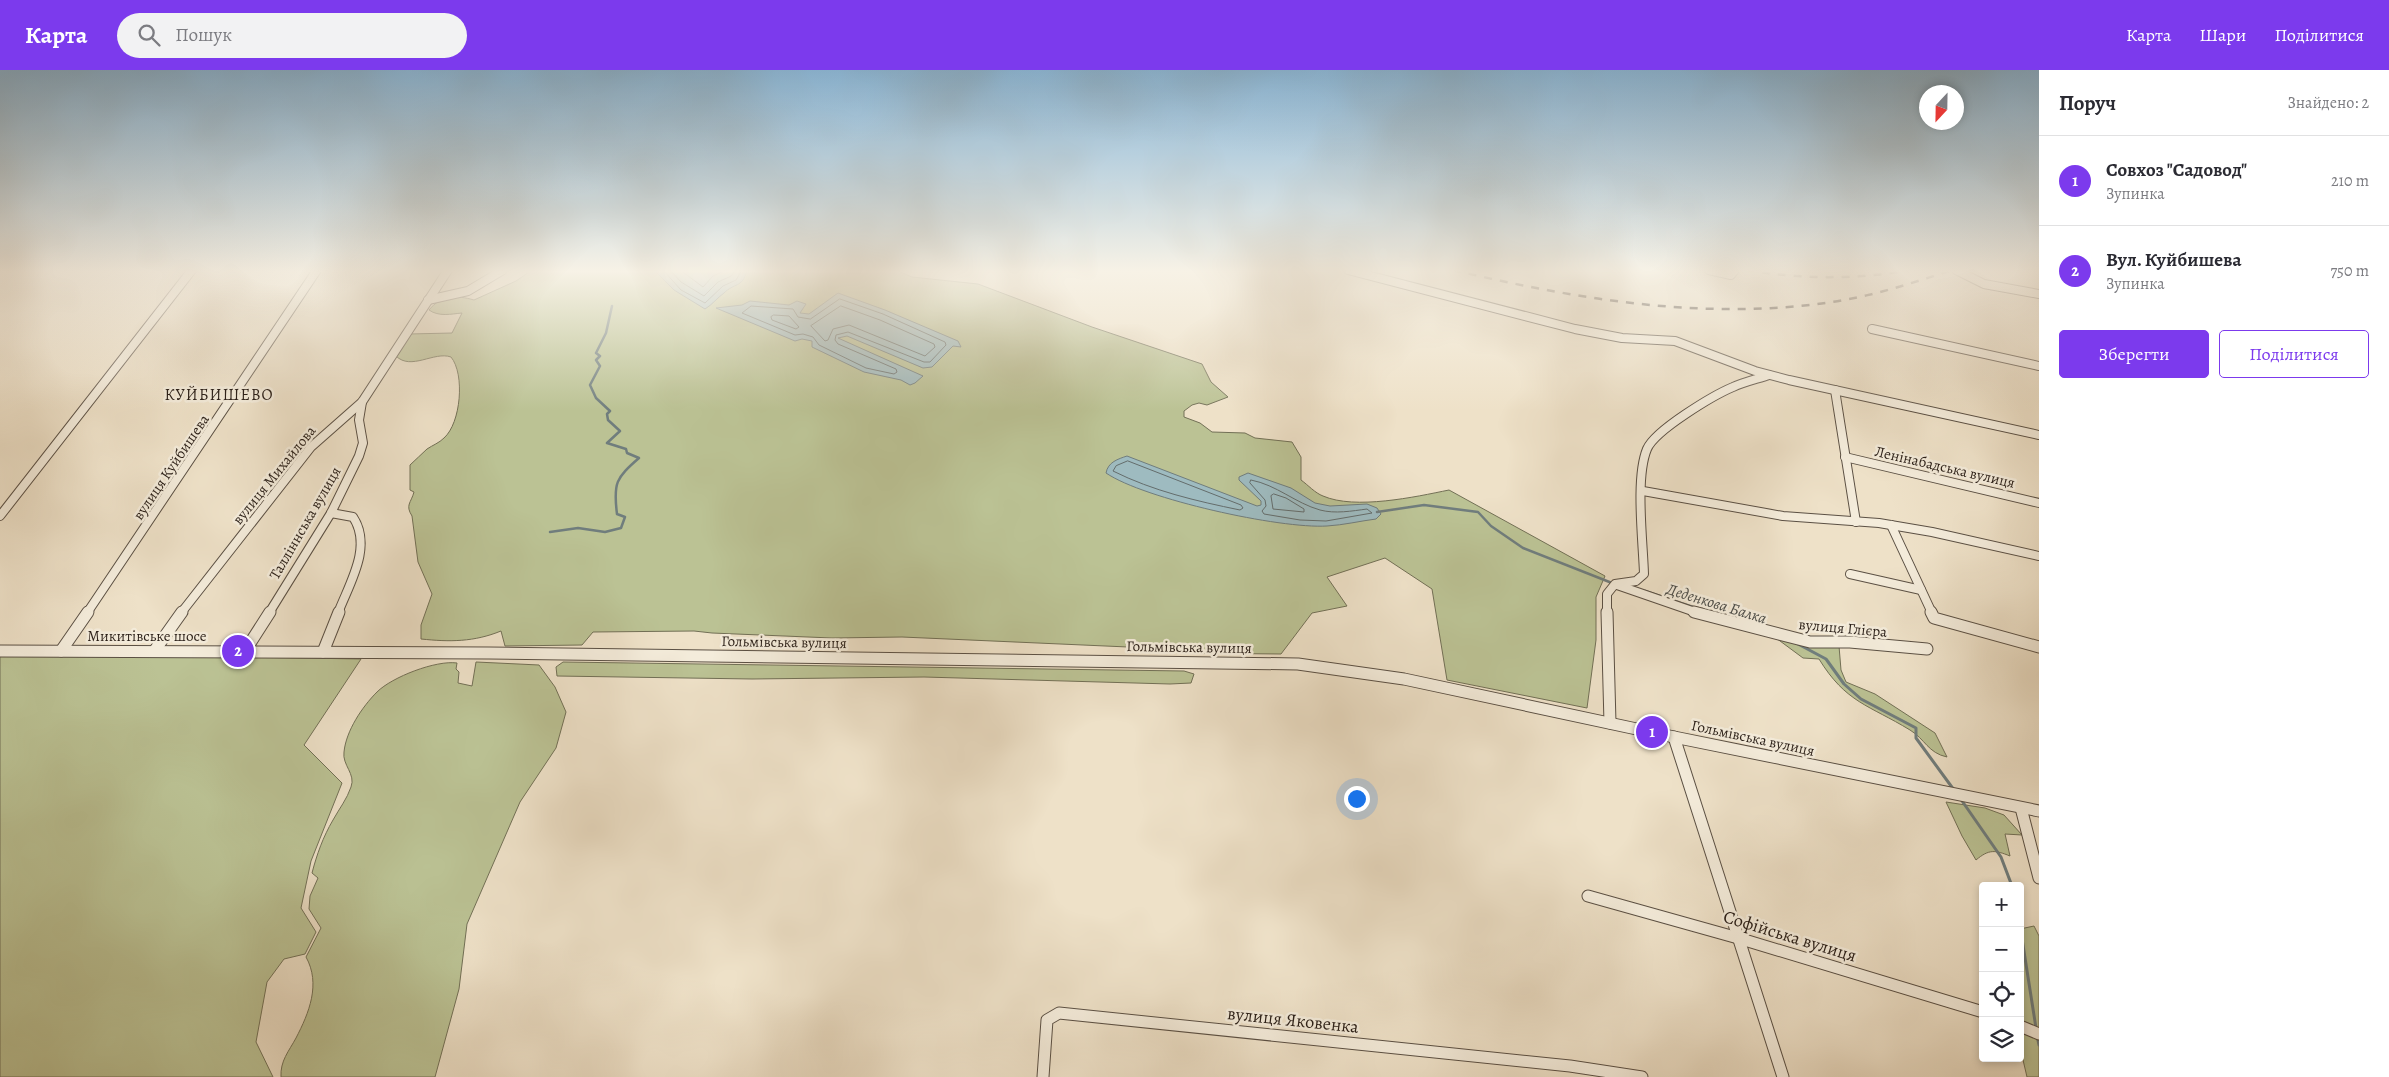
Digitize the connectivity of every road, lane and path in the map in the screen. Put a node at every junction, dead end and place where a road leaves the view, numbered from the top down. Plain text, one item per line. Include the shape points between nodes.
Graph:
1 (155, 317) edge
2 (286, 317) edge
3 (417, 317) edge
4 (1529, 317) edge
5 (1872, 329) dead end
6 (2039, 366) edge
7 (1769, 375) junction
8 (1835, 390) junction
9 (362, 402) junction
10 (2039, 435) edge
11 (1845, 457) junction
12 (1643, 491) junction
13 (2039, 503) edge
14 (331, 513) junction
15 (0, 516) edge
16 (1856, 522) junction
17 (1891, 525) junction
18 (2039, 556) edge
19 (1850, 574) dead end
20 (1615, 584) junction
21 (1921, 590) junction
22 (2039, 647) edge
23 (155, 650) junction
24 (1927, 650) dead end
25 (0, 651) edge
26 (61, 651) junction
27 (245, 651) junction
28 (324, 652) junction
29 (1610, 722) junction
30 (1674, 737) junction
31 (2021, 808) junction
32 (2039, 811) edge
33 (2039, 878) edge
34 (1588, 896) dead end
35 (1738, 938) junction
36 (1979, 1011) edge
37 (2024, 1028) edge
38 (2039, 1034) edge
39 (1593, 1073) edge
40 (1043, 1077) edge
41 (1642, 1077) edge
42 (1783, 1077) edge

1 - 15 street
2 - 26 street, вулиця Куйбишева
3 - 9 street, вулиця Михайлова
4 - 7 street via 1622,338 1675,341
5 - 6 street
7 - 8 street
7 - 12 street via 1732,387 1669,427 1648,447
8 - 10 street
8 - 11 street
9 - 14 street, Талліннська вулиця via 359,420 362,449
9 - 23 street, вулиця Михайлова via 311,448
11 - 13 street, Ленінабадська вулиця
11 - 16 street
12 - 16 street via 1783,516
12 - 20 street via 1644,574 1636,581
14 - 27 street, Талліннська вулиця
14 - 28 street via 353,517 362,549
16 - 17 street
17 - 18 street
17 - 21 street
19 - 21 street
20 - 24 street, вулиця Глієра via 1710,617 1810,642 1850,642
20 - 29 street via 1607,594
21 - 22 street via 1934,618
23 - 26 street, Микитівське шосе
23 - 27 street, Микитівське шосе
25 - 26 street, Микитівське шосе
27 - 28 street, Микитівське шосе
28 - 29 street, Гольмівська вулиця via 1298,664 1404,679
29 - 30 street, Гольмівська вулиця
30 - 31 street, Гольмівська вулиця
30 - 35 street
31 - 32 street, Гольмівська вулиця
31 - 33 street
34 - 35 street, Софійська вулиця
35 - 36 street, Софійська вулиця
35 - 42 street
37 - 38 street
39 - 40 street, вулиця Яковенка via 1059,1013 1048,1020
39 - 41 street, вулиця Яковенка

